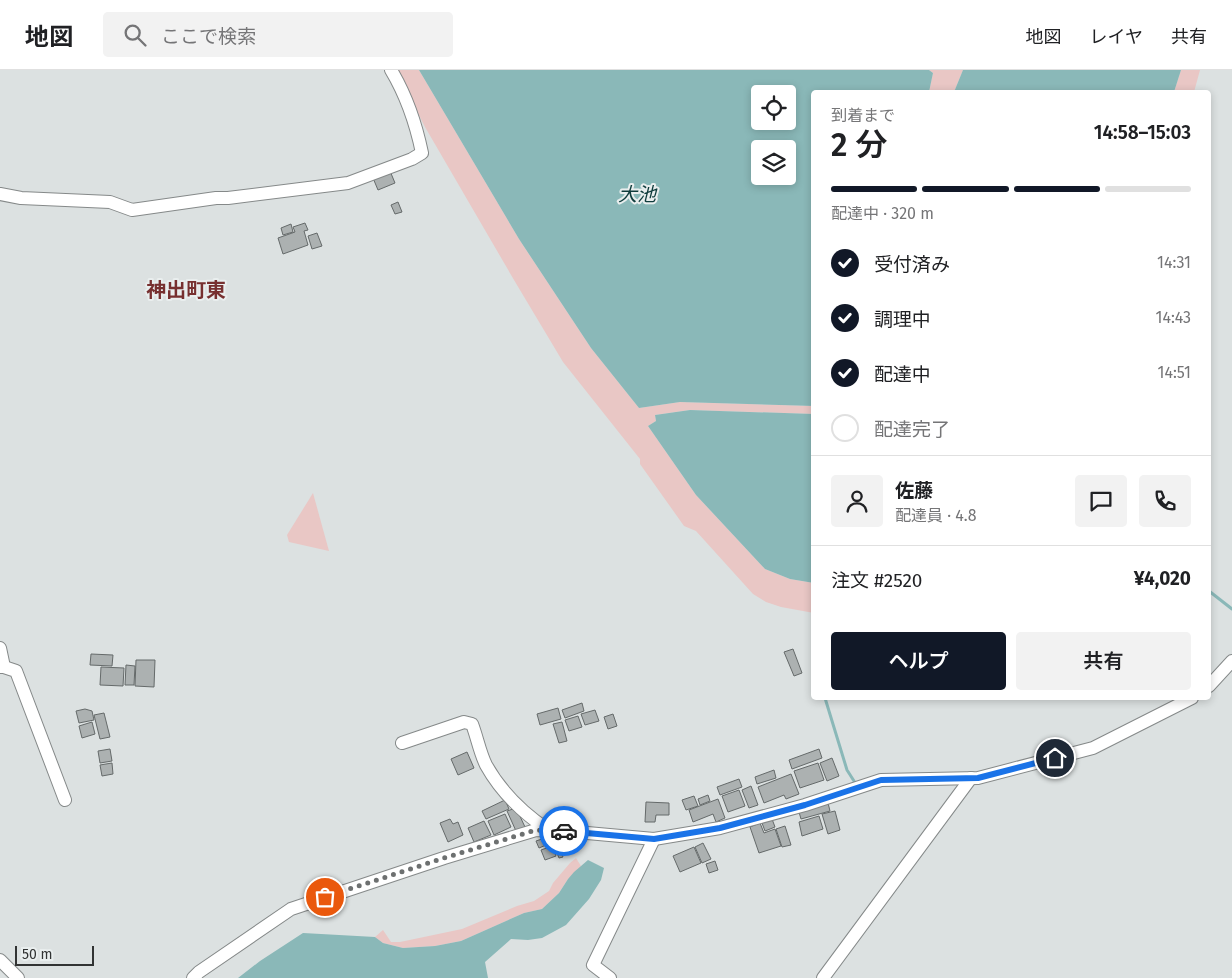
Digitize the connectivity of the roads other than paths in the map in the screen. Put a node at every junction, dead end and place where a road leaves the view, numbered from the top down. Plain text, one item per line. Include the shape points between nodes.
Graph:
1 (390, 70) edge
2 (0, 194) edge
3 (0, 648) edge
4 (1232, 661) edge
5 (2, 667) edge
6 (1211, 684) edge
7 (1188, 700) edge
8 (402, 744) dead end
9 (971, 778) junction
10 (65, 800) dead end
11 (548, 830) junction
12 (654, 839) junction
13 (0, 960) edge
14 (18, 978) edge
15 (193, 978) edge
16 (610, 978) edge
17 (823, 978) edge

1 - 2 street via 416,128 422,153 348,183 132,210 110,202
3 - 5 street
4 - 6 street
5 - 10 street via 16,671
7 - 9 street via 1093,748
8 - 11 street via 464,722 472,724 486,764 506,794
9 - 12 street via 881,780 720,828
9 - 17 street
11 - 12 street
11 - 15 street via 536,830 453,855 291,909
12 - 16 street via 592,965
13 - 14 street

